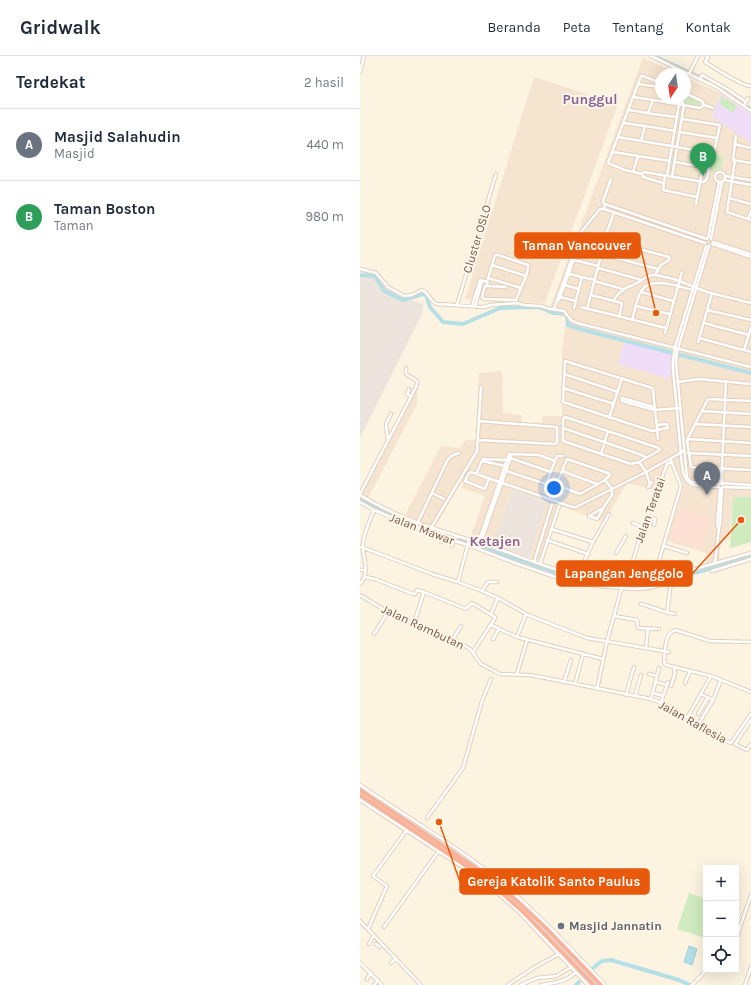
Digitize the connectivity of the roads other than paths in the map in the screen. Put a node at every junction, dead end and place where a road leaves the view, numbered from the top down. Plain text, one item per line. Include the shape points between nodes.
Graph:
1 (364, 56) edge
2 (651, 56) edge
3 (698, 56) edge
4 (706, 56) edge
5 (361, 65) edge
6 (680, 68) edge
7 (691, 70) edge
8 (360, 72) edge
9 (691, 72) edge
10 (655, 82) edge
11 (638, 84) junction
12 (655, 85) edge
13 (751, 86) edge
14 (691, 96) edge
15 (633, 97) junction
16 (748, 98) dead end
17 (653, 100) joint
18 (680, 104) edge
19 (745, 104) junction
20 (684, 105) joint
21 (704, 105) junction
22 (713, 108) dead end
23 (629, 110) junction
24 (751, 111) edge
25 (648, 114) junction
26 (677, 117) junction
27 (682, 119) junction
28 (623, 124) junction
29 (645, 126) junction
30 (675, 131) junction
31 (680, 132) junction
32 (736, 135) dead end
33 (618, 137) junction
34 (717, 138) junction
35 (641, 141) junction
36 (734, 144) junction
37 (673, 146) junction
38 (678, 146) junction
39 (751, 148) edge
40 (613, 152) junction
41 (712, 153) junction
42 (638, 156) junction
43 (735, 160) junction
44 (670, 161) junction
45 (675, 162) junction
46 (751, 163) edge
47 (703, 167) junction
48 (633, 172) junction
49 (708, 173) junction
50 (496, 174) dead end
51 (642, 174) junction
52 (666, 176) junction
53 (715, 176) junction
54 (725, 176) junction
55 (672, 177) junction
56 (733, 177) junction
57 (611, 179) dead end
58 (751, 180) edge
59 (722, 181) junction
60 (732, 181) junction
61 (700, 182) junction
62 (663, 183) junction
63 (751, 185) edge
64 (697, 197) junction
65 (729, 198) junction
66 (604, 204) junction
67 (696, 204) dead end
68 (751, 204) edge
69 (600, 209) junction
70 (604, 209) junction
71 (751, 211) edge
72 (614, 213) junction
73 (750, 220) edge
74 (605, 238) junction
75 (710, 240) junction
76 (707, 245) junction
77 (579, 247) junction
78 (602, 253) junction
79 (751, 254) edge
80 (751, 257) edge
81 (574, 260) junction
82 (492, 265) junction
83 (598, 267) junction
84 (360, 269) edge
85 (658, 269) junction
86 (682, 272) dead end
87 (569, 274) junction
88 (655, 275) junction
89 (526, 276) junction
90 (582, 277) junction
91 (660, 277) junction
92 (488, 278) junction
93 (642, 280) junction
94 (594, 281) junction
95 (659, 282) junction
96 (679, 282) junction
97 (487, 284) junction
98 (564, 285) junction
99 (677, 286) junction
100 (506, 287) dead end
101 (521, 288) junction
102 (695, 288) junction
103 (579, 289) junction
104 (623, 289) junction
105 (640, 292) junction
106 (712, 293) junction
107 (591, 295) junction
108 (614, 300) junction
109 (576, 301) junction
110 (673, 301) junction
111 (751, 304) edge
112 (457, 305) junction
113 (636, 306) junction
114 (473, 307) junction
115 (581, 307) dead end
116 (574, 308) dead end
117 (554, 309) junction
118 (587, 309) junction
119 (707, 310) junction
120 (669, 314) junction
121 (619, 317) junction
122 (632, 320) junction
123 (751, 320) edge
124 (704, 323) junction
125 (666, 328) junction
126 (751, 328) edge
127 (665, 333) dead end
128 (749, 335) junction
129 (677, 348) junction
130 (744, 350) junction
131 (751, 352) edge
132 (751, 366) edge
133 (406, 368) dead end
134 (564, 374) junction
135 (622, 378) junction
136 (726, 381) junction
137 (676, 382) junction
138 (751, 384) edge
139 (481, 387) dead end
140 (563, 388) junction
141 (409, 389) dead end
142 (618, 392) junction
143 (411, 398) junction
144 (627, 400) dead end
145 (725, 400) junction
146 (751, 402) edge
147 (614, 404) junction
148 (654, 408) junction
149 (680, 408) junction
150 (676, 409) junction
151 (702, 411) junction
152 (724, 412) junction
153 (391, 414) dead end
154 (751, 414) edge
155 (609, 418) junction
156 (479, 422) junction
157 (695, 424) junction
158 (657, 425) junction
159 (724, 425) junction
160 (751, 427) edge
161 (563, 428) junction
162 (608, 431) junction
163 (658, 431) junction
164 (658, 439) dead end
165 (688, 439) junction
166 (478, 440) junction
167 (388, 441) junction
168 (723, 441) junction
169 (605, 442) junction
170 (751, 443) edge
171 (684, 452) junction
172 (459, 453) dead end
173 (688, 453) junction
174 (601, 454) junction
175 (680, 454) junction
176 (722, 454) junction
177 (563, 456) dead end
178 (751, 456) edge
179 (509, 458) junction
180 (646, 458) junction
181 (672, 460) junction
182 (482, 461) junction
183 (555, 461) junction
184 (639, 462) junction
185 (505, 466) junction
186 (721, 468) junction
187 (751, 470) edge
188 (505, 471) junction
189 (562, 471) junction
190 (551, 472) junction
191 (646, 472) junction
192 (476, 474) junction
193 (489, 478) junction
194 (605, 480) junction
195 (501, 482) junction
196 (687, 482) junction
197 (597, 484) junction
198 (701, 484) junction
199 (682, 486) junction
200 (721, 486) junction
201 (648, 487) dead end
202 (751, 487) edge
203 (612, 489) junction
204 (432, 493) junction
205 (360, 498) edge
206 (444, 499) dead end
207 (552, 504) dead end
208 (559, 506) dead end
209 (604, 508) junction
210 (374, 510) junction
211 (387, 513) junction
212 (609, 514) dead end
213 (647, 516) junction
214 (402, 520) junction
215 (633, 523) dead end
216 (411, 524) junction
217 (654, 525) dead end
218 (416, 526) junction
219 (643, 527) junction
220 (422, 528) junction
221 (551, 529) junction
222 (430, 531) junction
223 (443, 535) junction
224 (482, 536) junction
225 (626, 536) dead end
226 (456, 539) junction
227 (547, 540) junction
228 (441, 542) dead end
229 (469, 542) junction
230 (477, 542) junction
231 (593, 542) junction
232 (483, 544) junction
233 (452, 546) dead end
234 (664, 546) junction
235 (362, 548) edge
236 (616, 552) dead end
237 (687, 553) dead end
238 (751, 553) edge
239 (588, 554) junction
240 (751, 559) edge
241 (534, 562) junction
242 (715, 563) junction
243 (540, 564) junction
244 (360, 570) edge
245 (366, 570) junction
246 (712, 571) dead end
247 (569, 574) junction
248 (364, 576) junction
249 (577, 576) junction
250 (567, 580) junction
251 (669, 580) junction
252 (653, 581) junction
253 (458, 582) junction
254 (497, 582) dead end
255 (597, 583) junction
256 (360, 584) edge
257 (649, 585) junction
258 (624, 586) junction
259 (482, 591) junction
260 (424, 592) junction
261 (360, 595) edge
262 (498, 598) junction
263 (641, 604) dead end
264 (388, 612) junction
265 (667, 613) junction
266 (491, 614) junction
267 (526, 614) junction
268 (675, 614) dead end
269 (614, 616) junction
270 (414, 623) junction
271 (491, 625) junction
272 (461, 626) dead end
273 (499, 629) junction
274 (659, 629) dead end
275 (648, 630) junction
276 (374, 634) dead end
277 (517, 637) junction
278 (453, 639) junction
279 (493, 639) dead end
280 (527, 640) junction
281 (607, 640) junction
282 (751, 642) edge
283 (646, 647) junction
284 (665, 651) junction
285 (473, 652) junction
286 (670, 652) dead end
287 (583, 654) junction
288 (603, 659) junction
289 (571, 660) dead end
290 (634, 667) dead end
291 (675, 667) junction
292 (659, 668) dead end
293 (690, 671) junction
294 (517, 674) junction
295 (649, 674) dead end
296 (641, 675) dead end
297 (657, 676) junction
298 (711, 676) junction
299 (491, 678) dead end
300 (721, 680) junction
301 (564, 682) junction
302 (656, 682) junction
303 (685, 683) dead end
304 (575, 684) junction
305 (671, 686) dead end
306 (597, 689) junction
307 (751, 692) edge
308 (653, 693) junction
309 (702, 694) junction
310 (626, 695) junction
311 (635, 696) junction
312 (663, 696) junction
313 (708, 697) junction
314 (651, 699) junction
315 (713, 700) junction
316 (661, 702) junction
317 (698, 714) dead end
318 (751, 714) edge
319 (687, 718) junction
320 (750, 718) edge
321 (698, 725) junction
322 (751, 744) edge
323 (360, 785) edge
324 (360, 790) edge
325 (360, 795) edge
326 (360, 800) edge
327 (427, 818) dead end
328 (406, 830) junction
329 (438, 852) junction
330 (468, 869) junction
331 (751, 895) edge
332 (360, 921) edge
333 (545, 925) junction
334 (384, 927) dead end
335 (368, 929) junction
336 (540, 930) junction
337 (375, 936) junction
338 (737, 937) edge
339 (369, 944) dead end
340 (383, 944) junction
341 (378, 945) dead end
342 (560, 953) junction
343 (396, 958) junction
344 (569, 959) junction
345 (566, 962) junction
346 (391, 963) dead end
347 (361, 965) edge
348 (751, 967) edge
349 (570, 968) junction
350 (371, 973) junction
351 (576, 973) junction
352 (704, 973) edge
353 (594, 976) junction
354 (367, 979) dead end
355 (378, 980) junction
356 (585, 984) edge
357 (600, 984) edge
358 (692, 984) edge
359 (374, 985) edge
360 (382, 985) edge
361 (421, 985) edge
362 (508, 985) edge
363 (521, 985) edge
364 (541, 985) edge
365 (594, 985) edge
366 (605, 985) edge
367 (745, 985) edge

1 - 5 street
2 - 6 street
3 - 7 street
4 - 13 street via 708,57 705,62
5 - 8 street
9 - 19 street via 726,90
10 - 11 street via 642,76
11 - 12 street
11 - 15 street
14 - 21 street via 702,101
15 - 17 street
15 - 23 street
16 - 19 street
17 - 25 street
18 - 26 street
19 - 24 street
20 - 21 street via 700,108
20 - 27 street
21 - 22 street
23 - 25 street
23 - 28 street
25 - 26 street
26 - 30 street
27 - 31 street
27 - 34 street via 719,124
28 - 29 street
28 - 33 street
29 - 30 street
29 - 35 street
30 - 37 street
31 - 34 street
31 - 38 street
32 - 36 street
33 - 35 street
33 - 40 street
34 - 41 street
35 - 37 street
36 - 39 street
36 - 43 street
37 - 38 street
37 - 44 street
38 - 41 street
38 - 45 street
40 - 42 street
40 - 48 street via 608,163
41 - 49 street
42 - 44 street
42 - 48 street
43 - 46 street
43 - 56 street
44 - 52 street
45 - 47 street
45 - 55 street
47 - 49 street
47 - 61 street
48 - 51 street
49 - 53 street
49 - 61 street via 706,182
50 - 112 street, Cluster OSLO
51 - 52 street via 644,172
51 - 62 street via 643,177
52 - 55 street
52 - 62 street
53 - 54 street via 719,172
53 - 59 street via 717,180
54 - 56 street
54 - 59 street
55 - 61 street
56 - 58 street
56 - 60 street
57 - 66 street
59 - 60 street
59 - 75 street
60 - 63 street
60 - 65 street
61 - 64 street
62 - 64 street via 662,190
64 - 67 street
65 - 68 street
65 - 73 street via 727,212
66 - 69 street
66 - 70 street
66 - 75 street
69 - 70 street
69 - 117 street via 581,232
70 - 72 street
71 - 73 street
72 - 74 street
72 - 76 street
74 - 77 street via 584,234
74 - 78 street
74 - 85 street via 669,257 669,261
75 - 76 street
75 - 76 street
75 - 79 street
75 - 80 street
76 - 102 street
77 - 78 street
77 - 81 street
78 - 83 street
78 - 85 street
81 - 83 street
81 - 87 street
82 - 89 street
82 - 89 street via 495,255 498,255 528,265
82 - 92 street
83 - 93 street
83 - 94 street
84 - 112 street via 376,273 388,288 401,296 424,291 435,304
85 - 88 street
86 - 96 street
87 - 90 street
87 - 98 street
88 - 91 street
88 - 93 street
89 - 101 street
90 - 94 street
90 - 103 street
91 - 95 street
91 - 96 street
92 - 97 street
92 - 101 street
93 - 104 street
94 - 104 street
94 - 107 street
95 - 99 street
95 - 105 street via 649,284
96 - 99 street
96 - 102 street
97 - 100 street
97 - 101 street via 482,297 484,299 516,300
97 - 114 street via 481,281
98 - 103 street
98 - 109 street via 559,298
99 - 102 street
99 - 110 street
102 - 106 street
102 - 129 street
103 - 109 street
104 - 108 street
105 - 110 street
105 - 113 street
106 - 111 street
106 - 119 street
107 - 108 street
107 - 118 street
108 - 121 street via 622,304
109 - 116 street
110 - 120 street
112 - 114 street
113 - 120 street
113 - 122 street
114 - 117 street via 516,303
115 - 118 street
117 - 129 street via 564,311 577,323
118 - 121 street
119 - 123 street
119 - 124 street
120 - 125 street
121 - 122 street
122 - 125 street
124 - 128 street
124 - 130 street via 699,340
125 - 127 street
126 - 128 street
128 - 130 street
129 - 132 street
129 - 137 street via 674,364
130 - 131 street
133 - 143 street via 406,374 418,382
134 - 135 street via 564,363 567,360
134 - 140 street
134 - 142 street
135 - 142 street
135 - 148 street via 652,388
136 - 137 street via 699,379
136 - 138 street
136 - 145 street
137 - 149 street
137 - 150 street
139 - 156 street
140 - 147 street
140 - 155 street via 563,402
141 - 143 street via 407,394
142 - 147 street
143 - 167 street
144 - 148 street
145 - 146 street
145 - 151 street via 708,399
145 - 152 street
147 - 155 street
148 - 150 street
148 - 158 street
149 - 150 street
149 - 171 street
150 - 175 street
151 - 152 street
151 - 157 street
152 - 154 street
152 - 159 street
153 - 167 street via 386,424
155 - 163 street
156 - 166 street
156 - 166 street via 558,428 555,444
157 - 159 street
157 - 165 street
158 - 163 street
158 - 163 street via 668,425 668,429
159 - 160 street
159 - 168 street
161 - 162 street via 564,417
161 - 169 street
161 - 174 street via 562,441
162 - 169 street
162 - 180 street via 660,449
163 - 164 street
165 - 168 street
165 - 173 street
166 - 222 street via 477,451
167 - 205 street
168 - 170 street
168 - 176 street
169 - 174 street
169 - 180 street
171 - 175 street
171 - 198 street via 688,480
172 - 204 street via 449,457
173 - 176 street
173 - 186 street via 690,467
174 - 184 street via 632,464
175 - 181 street
175 - 196 street
176 - 178 street
176 - 186 street
177 - 183 street via 558,455
179 - 182 street
179 - 183 street via 512,454 539,454
179 - 185 street
179 - 188 street
179 - 190 street
180 - 184 street
181 - 191 street
181 - 199 street
181 - 213 street, Jalan Teratai via 667,464
182 - 185 street
182 - 192 street
183 - 190 street
184 - 191 street
185 - 188 street
186 - 187 street
186 - 200 street
188 - 190 street via 546,484
188 - 195 street
189 - 194 street via 567,459 608,473 609,476
189 - 197 street
189 - 197 street via 557,485 578,493
191 - 201 street via 651,483
191 - 203 street
192 - 193 street
192 - 193 street via 469,472 465,482 485,489
193 - 195 street
194 - 197 street
194 - 203 street
195 - 203 street via 575,508
195 - 224 street
196 - 198 street via 692,485
196 - 199 street
198 - 200 street
199 - 234 street
200 - 202 street
200 - 242 street
203 - 209 street via 612,495
204 - 206 street
204 - 218 street
205 - 210 street, Jalan Mawar
205 - 211 street
207 - 241 street
208 - 221 street
209 - 209 street via 590,515 589,516 596,518
210 - 211 street, Jalan Mawar
210 - 235 street
211 - 214 street
211 - 214 street, Jalan Mawar
212 - 231 street
213 - 217 street via 655,519
213 - 219 street, Jalan Teratai
214 - 216 street
214 - 216 street, Jalan Mawar
215 - 219 street
216 - 218 street
216 - 218 street, Jalan Mawar
218 - 220 street
218 - 220 street, Jalan Mawar
219 - 258 street, Jalan Teratai
220 - 222 street
220 - 222 street, Jalan Mawar
221 - 227 street
221 - 231 street
222 - 223 street
222 - 223 street, Jalan Mawar
223 - 226 street
223 - 226 street, Jalan Mawar
223 - 228 street
224 - 230 street
224 - 232 street
225 - 236 street
226 - 229 street, Jalan Mawar
226 - 229 street
226 - 233 street
227 - 239 street
227 - 243 street
229 - 230 street
229 - 250 street, Jalan Mawar via 515,563
229 - 253 street
230 - 232 street
231 - 239 street
232 - 241 street
234 - 237 street
234 - 252 street
235 - 245 street
235 - 253 street
238 - 242 street
239 - 249 street
240 - 246 street
241 - 243 street
242 - 251 street
243 - 247 street
244 - 245 street
245 - 248 street
247 - 249 street
247 - 250 street
248 - 256 street
248 - 260 street via 413,594 417,590
249 - 255 street
250 - 255 street, Jalan Mawar
251 - 252 street
251 - 257 street, Jalan Mawar
251 - 265 street
252 - 257 street
253 - 259 street
254 - 259 street via 488,582
255 - 258 street, Jalan Mawar
255 - 258 street
257 - 258 street
257 - 258 street, Jalan Mawar via 634,590
258 - 269 street, Jalan Teratai
259 - 262 street
260 - 266 street via 466,609 472,603
260 - 270 street
261 - 264 street, Jalan Rambutan
262 - 266 street
262 - 267 street
263 - 265 street
264 - 270 street, Jalan Rambutan
264 - 276 street
265 - 268 street
266 - 271 street via 495,618
267 - 277 street
267 - 281 street via 587,638
269 - 275 street via 637,620 638,628
269 - 281 street, Jalan Teratai
270 - 278 street, Jalan Rambutan
271 - 273 street
271 - 285 street
272 - 278 street
273 - 277 street
273 - 279 street
274 - 275 street
275 - 283 street
277 - 280 street
278 - 285 street, Jalan Rambutan
280 - 287 street
280 - 294 street
281 - 283 street
281 - 288 street, Jalan Teratai
282 - 284 street via 708,641 675,630 669,634
283 - 284 street
284 - 286 street
284 - 291 street via 664,663
285 - 294 street, Jalan Rambutan via 480,663 490,669 504,675
287 - 288 street
287 - 304 street
288 - 306 street, Jalan Teratai
289 - 301 street
290 - 310 street
291 - 293 street
291 - 305 street
292 - 297 street
293 - 298 street
293 - 303 street
294 - 301 street, Jalan Rambutan
295 - 297 street
296 - 311 street
297 - 302 street
298 - 300 street
298 - 309 street
299 - 327 street via 463,768
300 - 307 street
300 - 315 street
301 - 304 street, Jalan Rambutan
302 - 308 street
302 - 312 street via 667,684
304 - 306 street, Jalan Rambutan
306 - 310 street, Jalan Raflesia
308 - 312 street
308 - 314 street
309 - 313 street
309 - 319 street
310 - 311 street, Jalan Raflesia
311 - 314 street, Jalan Raflesia
312 - 316 street
313 - 315 street
313 - 317 street
314 - 316 street, Jalan Raflesia
315 - 321 street
316 - 319 street, Jalan Raflesia
318 - 320 street, Jalan Raflesia
319 - 321 street, Jalan Raflesia
320 - 321 street, Jalan Raflesia via 731,743
320 - 322 street via 735,744 746,750
323 - 333 street via 484,869
324 - 333 highway via 490,878
325 - 330 highway
326 - 328 street
328 - 329 street
328 - 335 street via 373,876 387,886
329 - 330 street
329 - 334 street
330 - 336 highway via 510,899
330 - 342 street via 509,903
331 - 338 street
332 - 335 street
333 - 336 highway
333 - 353 highway
335 - 337 street
336 - 342 highway
337 - 339 street
337 - 340 street
340 - 341 street
340 - 343 street
342 - 344 highway
342 - 345 street
342 - 362 street
343 - 346 street
343 - 361 street
344 - 345 highway
344 - 365 highway
345 - 349 street
347 - 350 street
348 - 367 street
349 - 351 street
349 - 363 street via 556,976 537,978
350 - 354 street
350 - 355 street
351 - 356 street
351 - 364 street via 559,982
352 - 358 street
353 - 357 highway
353 - 366 street
355 - 359 street
355 - 360 street

